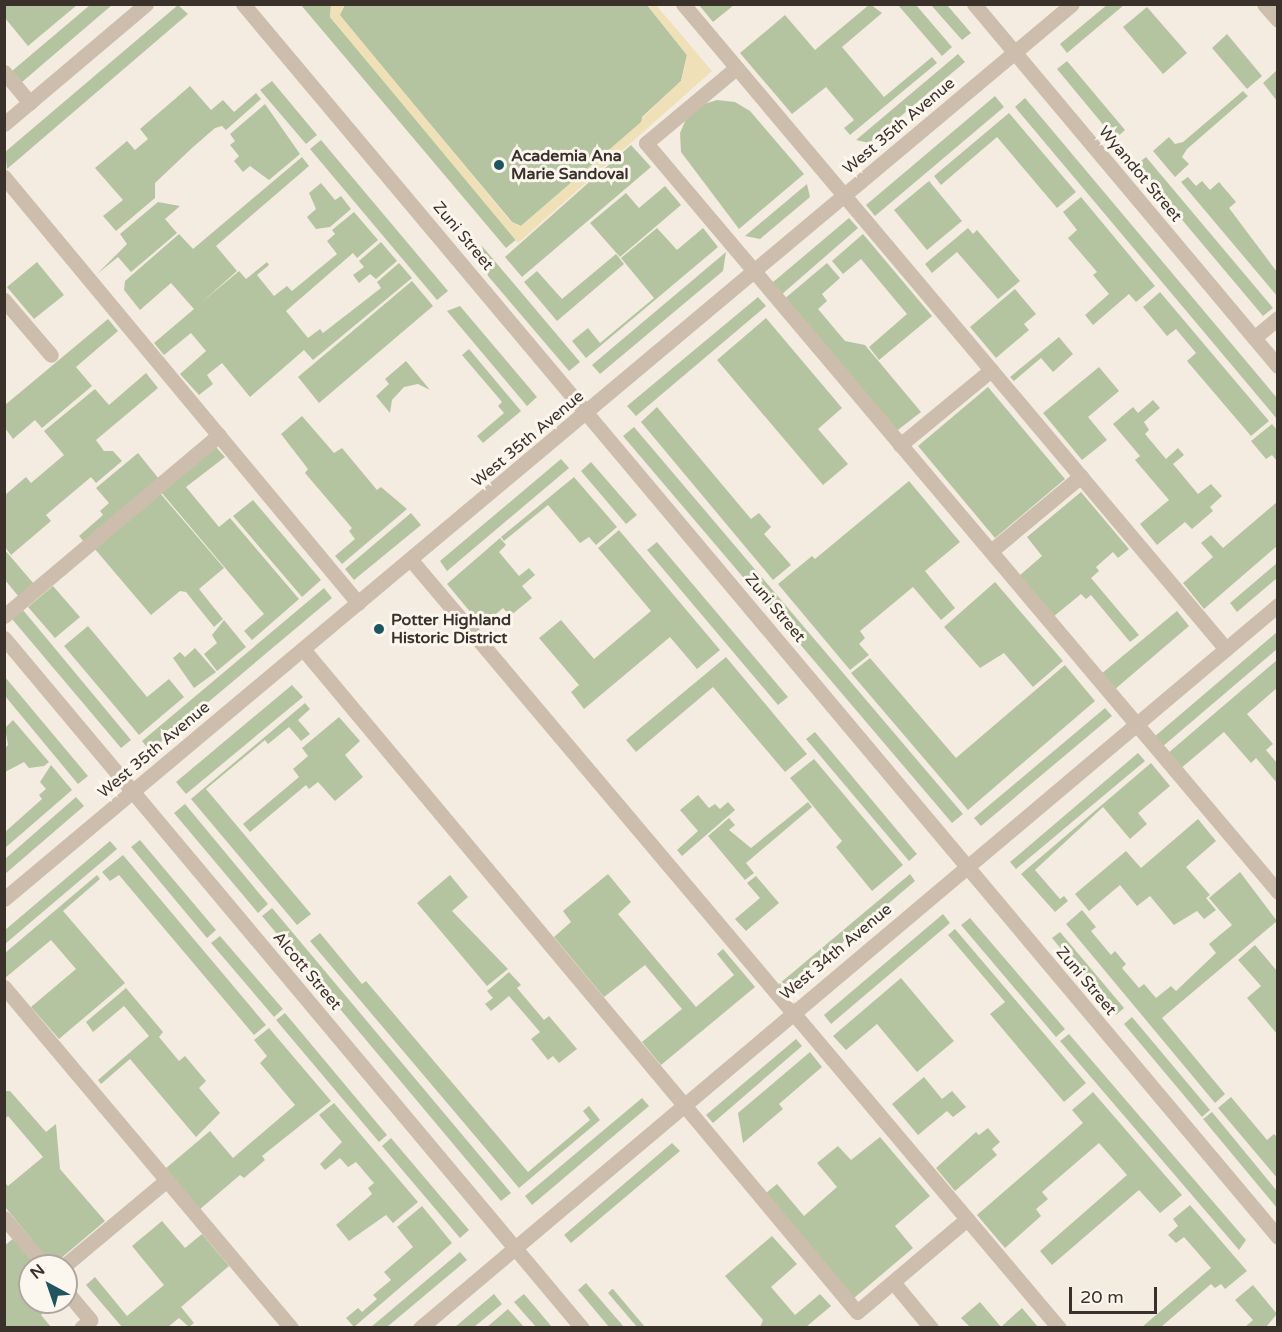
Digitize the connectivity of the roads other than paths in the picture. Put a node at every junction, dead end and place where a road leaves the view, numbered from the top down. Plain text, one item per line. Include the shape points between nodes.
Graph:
1 (147, 4) edge
2 (243, 4) edge
3 (683, 4) edge
4 (974, 4) edge
5 (1072, 4) edge
6 (1264, 4) edge
7 (1278, 20) edge
8 (1014, 52) junction
9 (736, 68) junction
10 (4, 72) edge
11 (30, 103) junction
12 (4, 124) edge
13 (4, 177) edge
14 (844, 196) junction
15 (755, 272) junction
16 (4, 300) edge
17 (1278, 318) edge
18 (1254, 338) junction
19 (51, 355) dead end
20 (1278, 366) edge
21 (991, 370) junction
22 (589, 412) junction
23 (219, 435) junction
24 (900, 445) junction
25 (1080, 476) junction
26 (991, 552) junction
27 (411, 560) junction
28 (358, 603) junction
29 (1278, 606) edge
30 (4, 616) edge
31 (4, 638) edge
32 (1226, 648) junction
33 (303, 649) junction
34 (1136, 724) junction
35 (133, 791) junction
36 (966, 866) junction
37 (1278, 892) edge
38 (4, 899) edge
39 (4, 987) edge
40 (793, 1012) junction
41 (683, 1105) junction
42 (167, 1180) junction
43 (4, 1218) edge
44 (967, 1219) junction
45 (1278, 1237) edge
46 (514, 1247) junction
47 (35, 1254) edge
48 (78, 1254) edge
49 (892, 1282) junction
50 (78, 1306) edge
51 (81, 1328) edge
52 (291, 1328) edge
53 (420, 1328) edge
54 (582, 1328) edge
55 (931, 1328) edge
56 (1059, 1328) edge

1 - 11 street
2 - 22 street, Zuni Street
3 - 9 street
4 - 8 street, Wyandot Street
5 - 8 street, West 35th Avenue
6 - 7 street
8 - 14 street, West 35th Avenue
8 - 18 street, Wyandot Street
9 - 14 street
9 - 15 street via 646,143
10 - 11 street
11 - 12 street
13 - 23 street
14 - 15 street, West 35th Avenue
14 - 21 street
15 - 22 street, West 35th Avenue
15 - 24 street
16 - 19 street
17 - 18 street
18 - 20 street, Wyandot Street
21 - 24 street
21 - 25 street
22 - 27 street, West 35th Avenue
22 - 36 street, Zuni Street
23 - 28 street
23 - 30 street
24 - 26 street
25 - 26 street
25 - 32 street
26 - 34 street
27 - 28 street, West 35th Avenue
27 - 40 street
28 - 33 street, West 35th Avenue
29 - 32 street, West 34th Avenue
31 - 35 street, Alcott Street
32 - 34 street, West 34th Avenue
33 - 35 street, West 35th Avenue
33 - 41 street
34 - 36 street, West 34th Avenue
34 - 37 street
35 - 38 street, West 35th Avenue
35 - 46 street, Alcott Street
36 - 40 street, West 34th Avenue
36 - 45 street, Zuni Street
39 - 42 street
40 - 41 street, West 34th Avenue
40 - 44 street
41 - 46 street, West 34th Avenue
41 - 49 street via 857,1312
42 - 48 street
42 - 52 street
43 - 47 street
44 - 49 street
44 - 56 street
46 - 53 street, West 34th Avenue
46 - 54 street, Alcott Street
49 - 55 street
50 - 51 street via 90,1320

